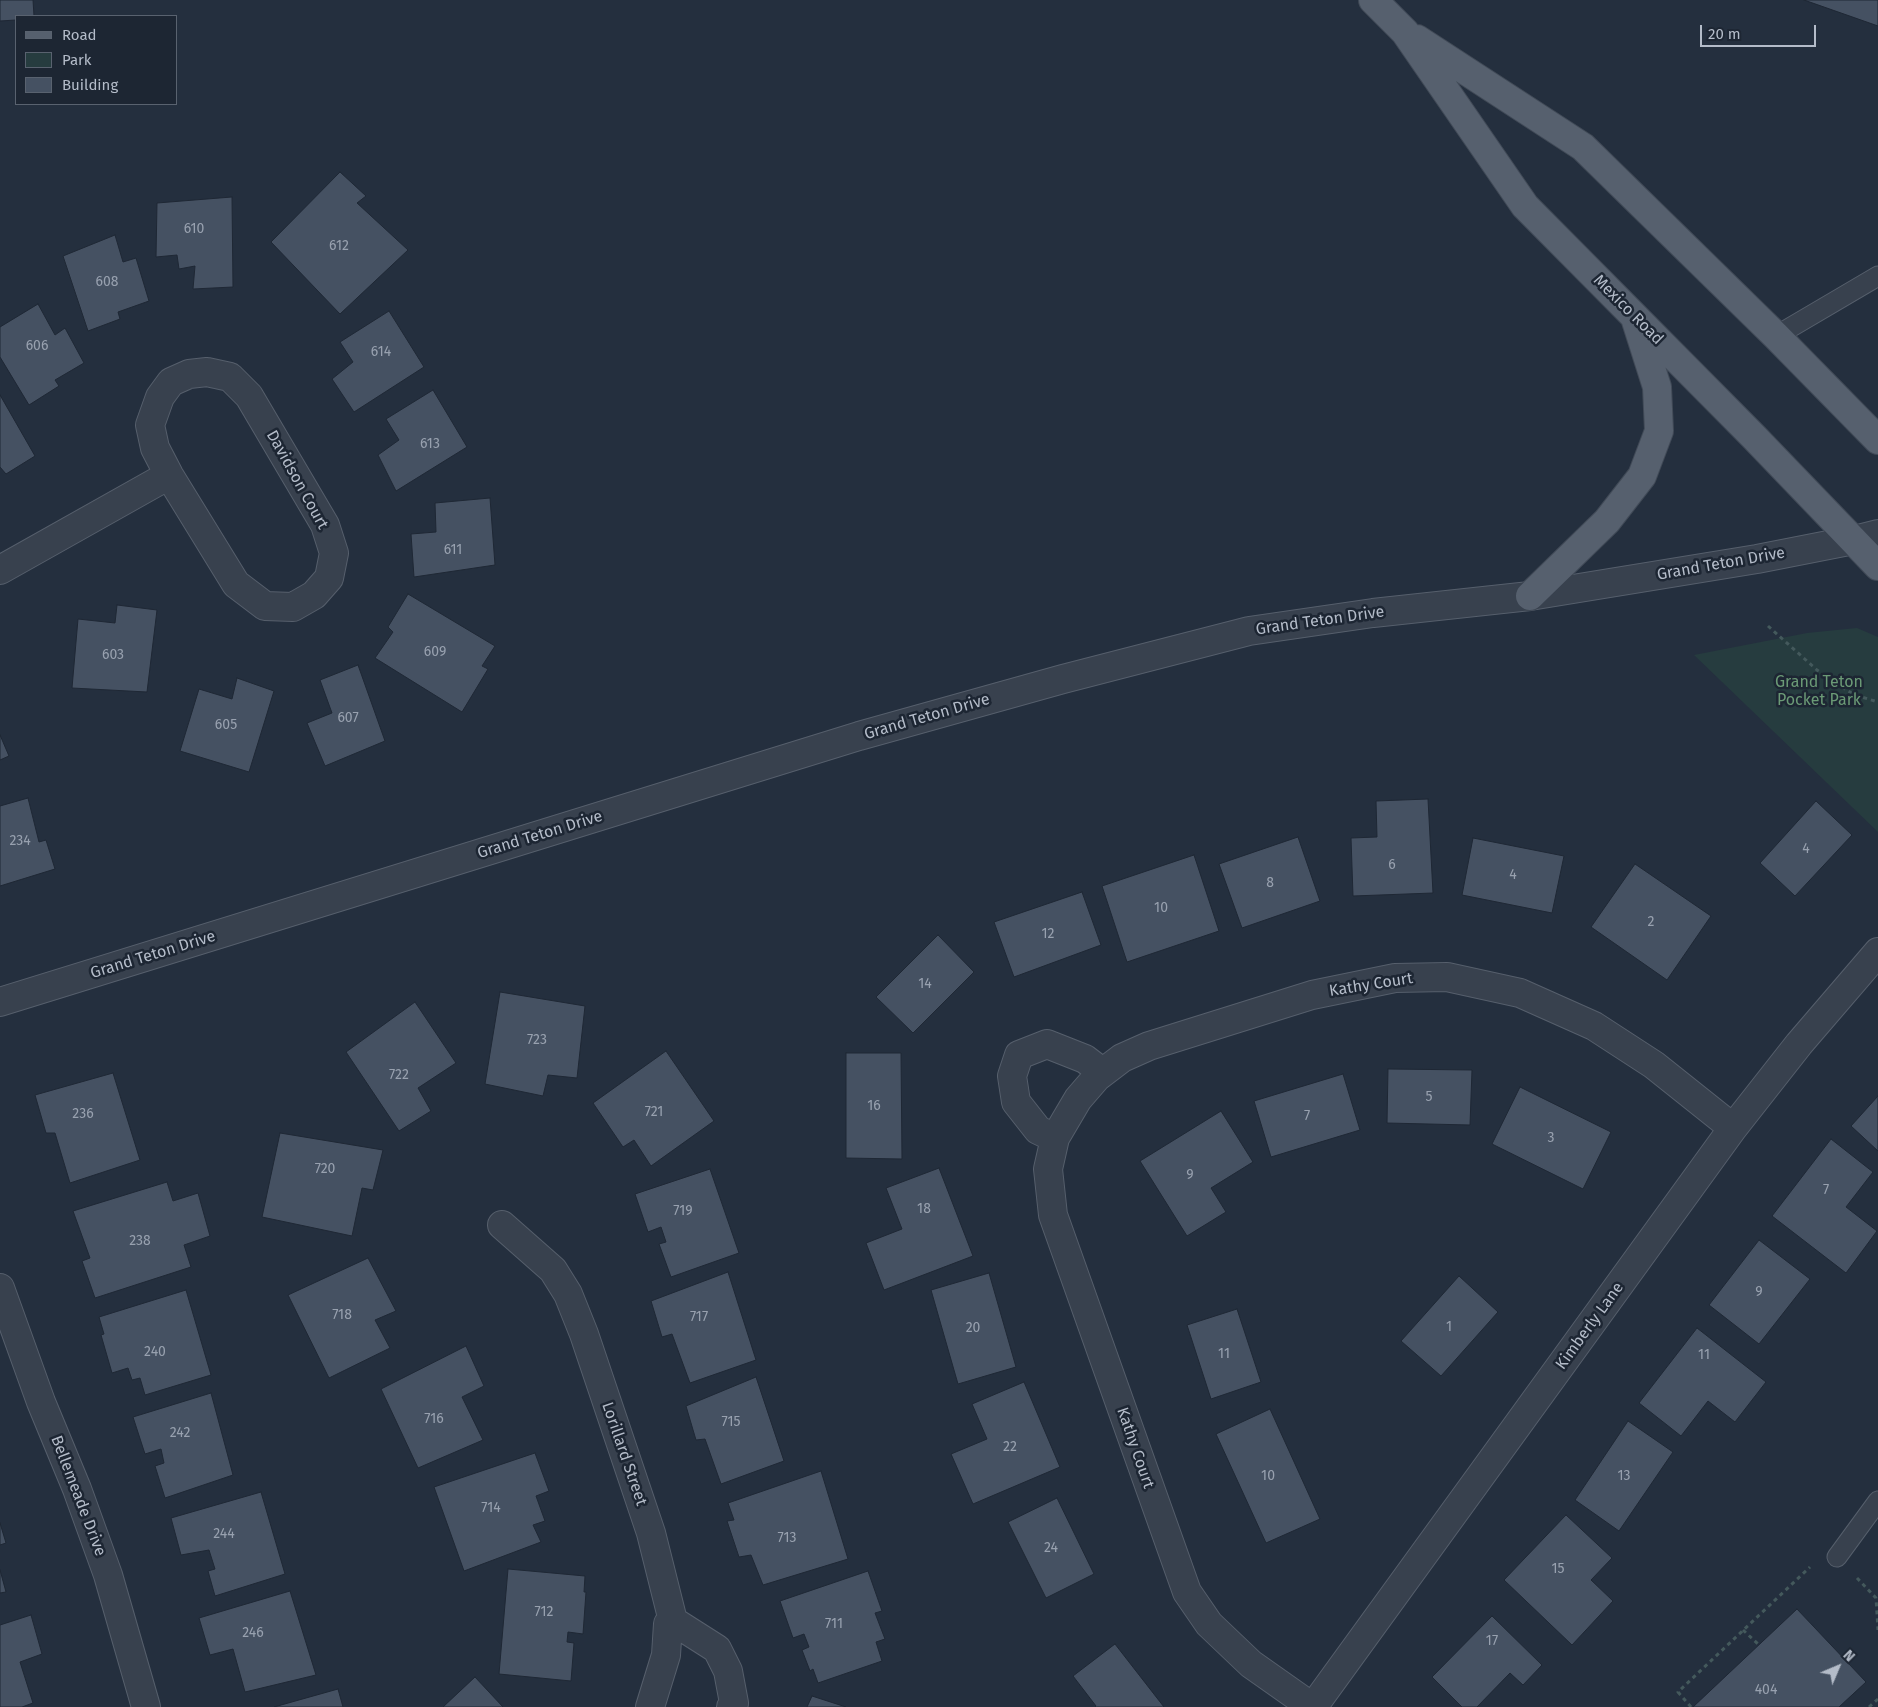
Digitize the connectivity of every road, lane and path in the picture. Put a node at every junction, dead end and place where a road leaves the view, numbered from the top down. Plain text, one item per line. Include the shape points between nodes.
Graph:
1 (1373, 0) edge
2 (1405, 32) junction
3 (1878, 276) edge
4 (1634, 317) junction
5 (1776, 336) junction
6 (1878, 440) edge
7 (169, 475) junction
8 (1866, 537) edge
9 (1878, 566) edge
10 (0, 570) edge
11 (1530, 596) junction
12 (1768, 626) dead end
13 (1878, 702) edge
14 (1878, 952) edge
15 (0, 1002) edge
16 (1102, 1072) junction
17 (1733, 1128) junction
18 (1054, 1138) junction
19 (502, 1225) dead end
20 (1, 1295) edge
21 (1878, 1501) edge
22 (1837, 1557) junction
23 (673, 1621) junction
24 (1744, 1630) junction
25 (1878, 1630) edge
26 (1759, 1645) dead end
27 (1878, 1699) edge
28 (146, 1707) edge
29 (650, 1707) edge
30 (731, 1707) edge
31 (1312, 1707) edge
32 (1691, 1707) edge
33 (1869, 1707) edge

1 - 2 main road, Mexico Road
2 - 4 main road, Mexico Road via 1525,206
2 - 5 main road, Mexico Road via 1583,147
3 - 5 lane
4 - 8 main road, Mexico Road via 1754,437
4 - 11 main road via 1657,387 1658,431 1642,476 1607,521
5 - 6 main road, Mexico Road
7 - 7 street, Davidson Court via 236,584 265,606 293,607 314,595 329,578 334,553 325,525 249,396 230,377 207,372 189,374 171,382 160,397 150,425 155,448
7 - 10 street
8 - 9 main road, Mexico Road
8 - 11 street, Grand Teton Drive
11 - 15 street, Grand Teton Drive via 1373,613 1249,632 1063,679 859,736
12 - 13 path via 1836,684 1855,695
14 - 17 street, Kimberly Lane
16 - 17 street, Kathy Court via 1122,1058 1149,1046 1312,995 1395,978 1447,977 1520,994 1594,1026 1654,1065
16 - 18 street, Kathy Court via 1078,1099
16 - 18 street via 1085,1059 1047,1044 1019,1054 1012,1076 1016,1102 1038,1130
17 - 31 street, Kimberly Lane
18 - 31 street, Kathy Court via 1048,1169 1053,1215 1187,1592 1210,1624 1251,1664
19 - 23 street, Lorillard Street via 553,1270 568,1294 651,1533
20 - 28 street, Bellemeade Drive via 105,1566
21 - 22 lane
22 - 24 path via 1816,1560
22 - 25 path via 1876,1598
23 - 29 street, Lorillard Street via 668,1624 666,1655
23 - 30 street via 718,1649 728,1671 734,1703
24 - 26 path
24 - 32 path via 1678,1692
27 - 33 path

